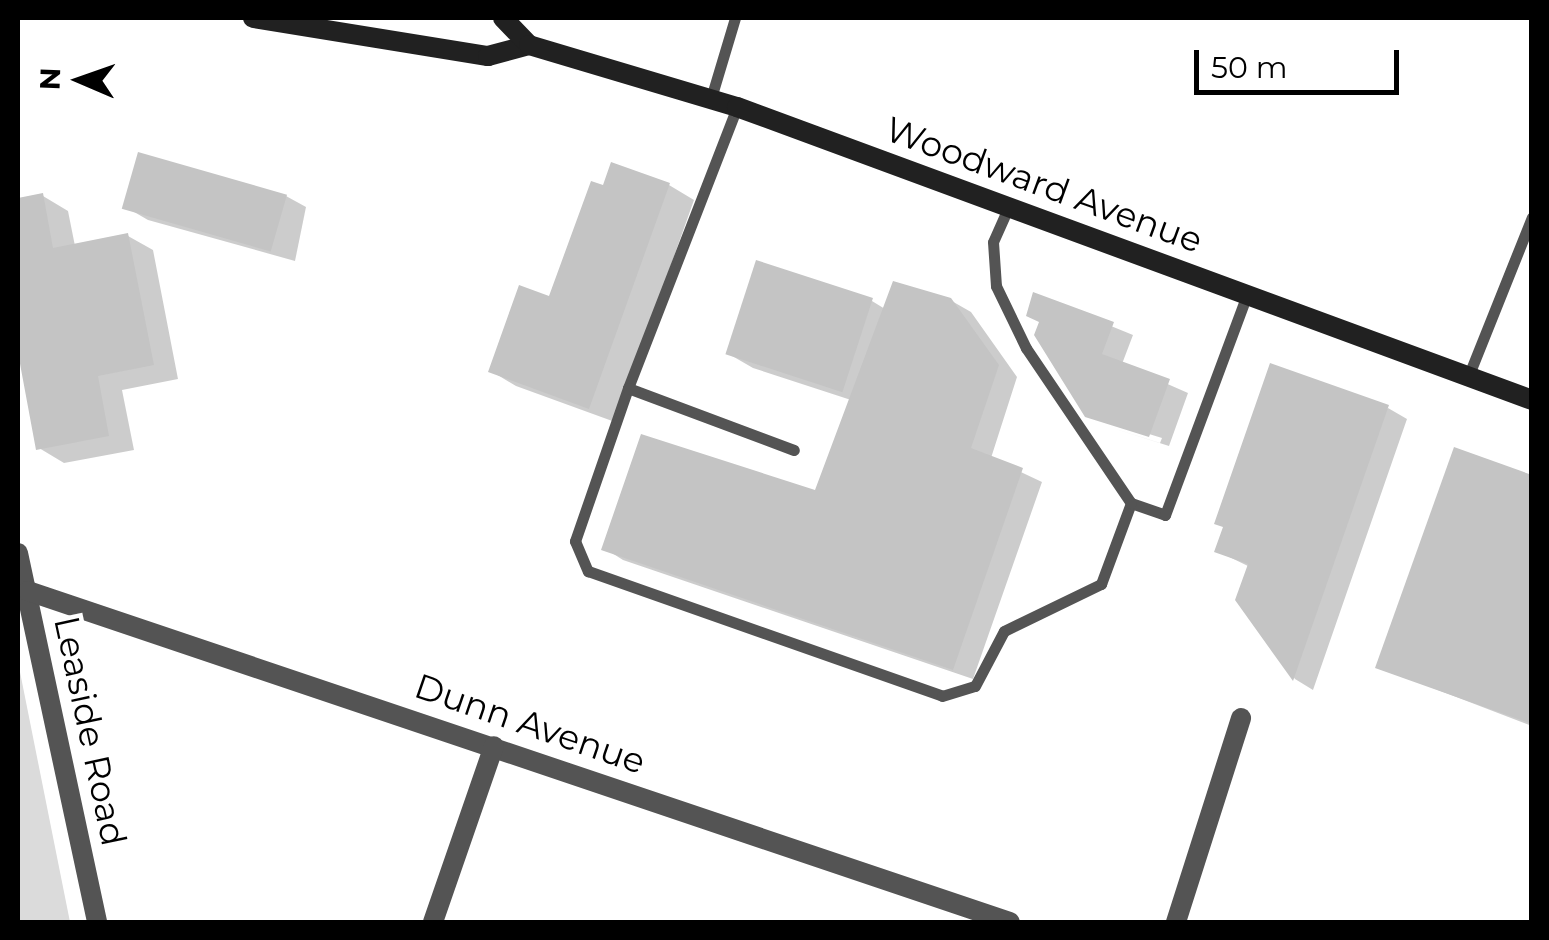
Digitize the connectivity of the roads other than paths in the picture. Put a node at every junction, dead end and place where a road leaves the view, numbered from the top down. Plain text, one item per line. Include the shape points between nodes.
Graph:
1 (252, 18) edge
2 (503, 18) edge
3 (736, 18) edge
4 (529, 44) junction
5 (711, 98) junction
6 (737, 107) junction
7 (1009, 206) junction
8 (1532, 216) edge
9 (1247, 295) junction
10 (1468, 377) junction
11 (628, 388) junction
12 (1532, 400) edge
13 (794, 450) dead end
14 (1131, 503) junction
15 (18, 553) edge
16 (28, 592) junction
17 (1241, 718) dead end
18 (494, 746) junction
19 (97, 922) edge
20 (432, 922) edge
21 (1010, 922) edge
22 (1176, 922) edge

1 - 4 main road, Woodward Avenue via 488,56
2 - 4 main road, Woodward Avenue
3 - 5 lane
4 - 5 main road, Woodward Avenue
5 - 6 main road, Woodward Avenue
6 - 7 main road, Woodward Avenue
6 - 11 lane
7 - 9 main road, Woodward Avenue
7 - 14 lane via 992,242 996,286 1026,348
8 - 10 lane
9 - 10 main road, Woodward Avenue
9 - 14 lane via 1165,515
10 - 12 main road, Woodward Avenue
11 - 13 lane
11 - 14 lane via 576,541 588,571 942,696 975,686 1004,630 1101,584
15 - 16 street, Leaside Road
16 - 18 street, Dunn Avenue
16 - 19 street, Leaside Road
17 - 22 street
18 - 20 street
18 - 21 street, Dunn Avenue

